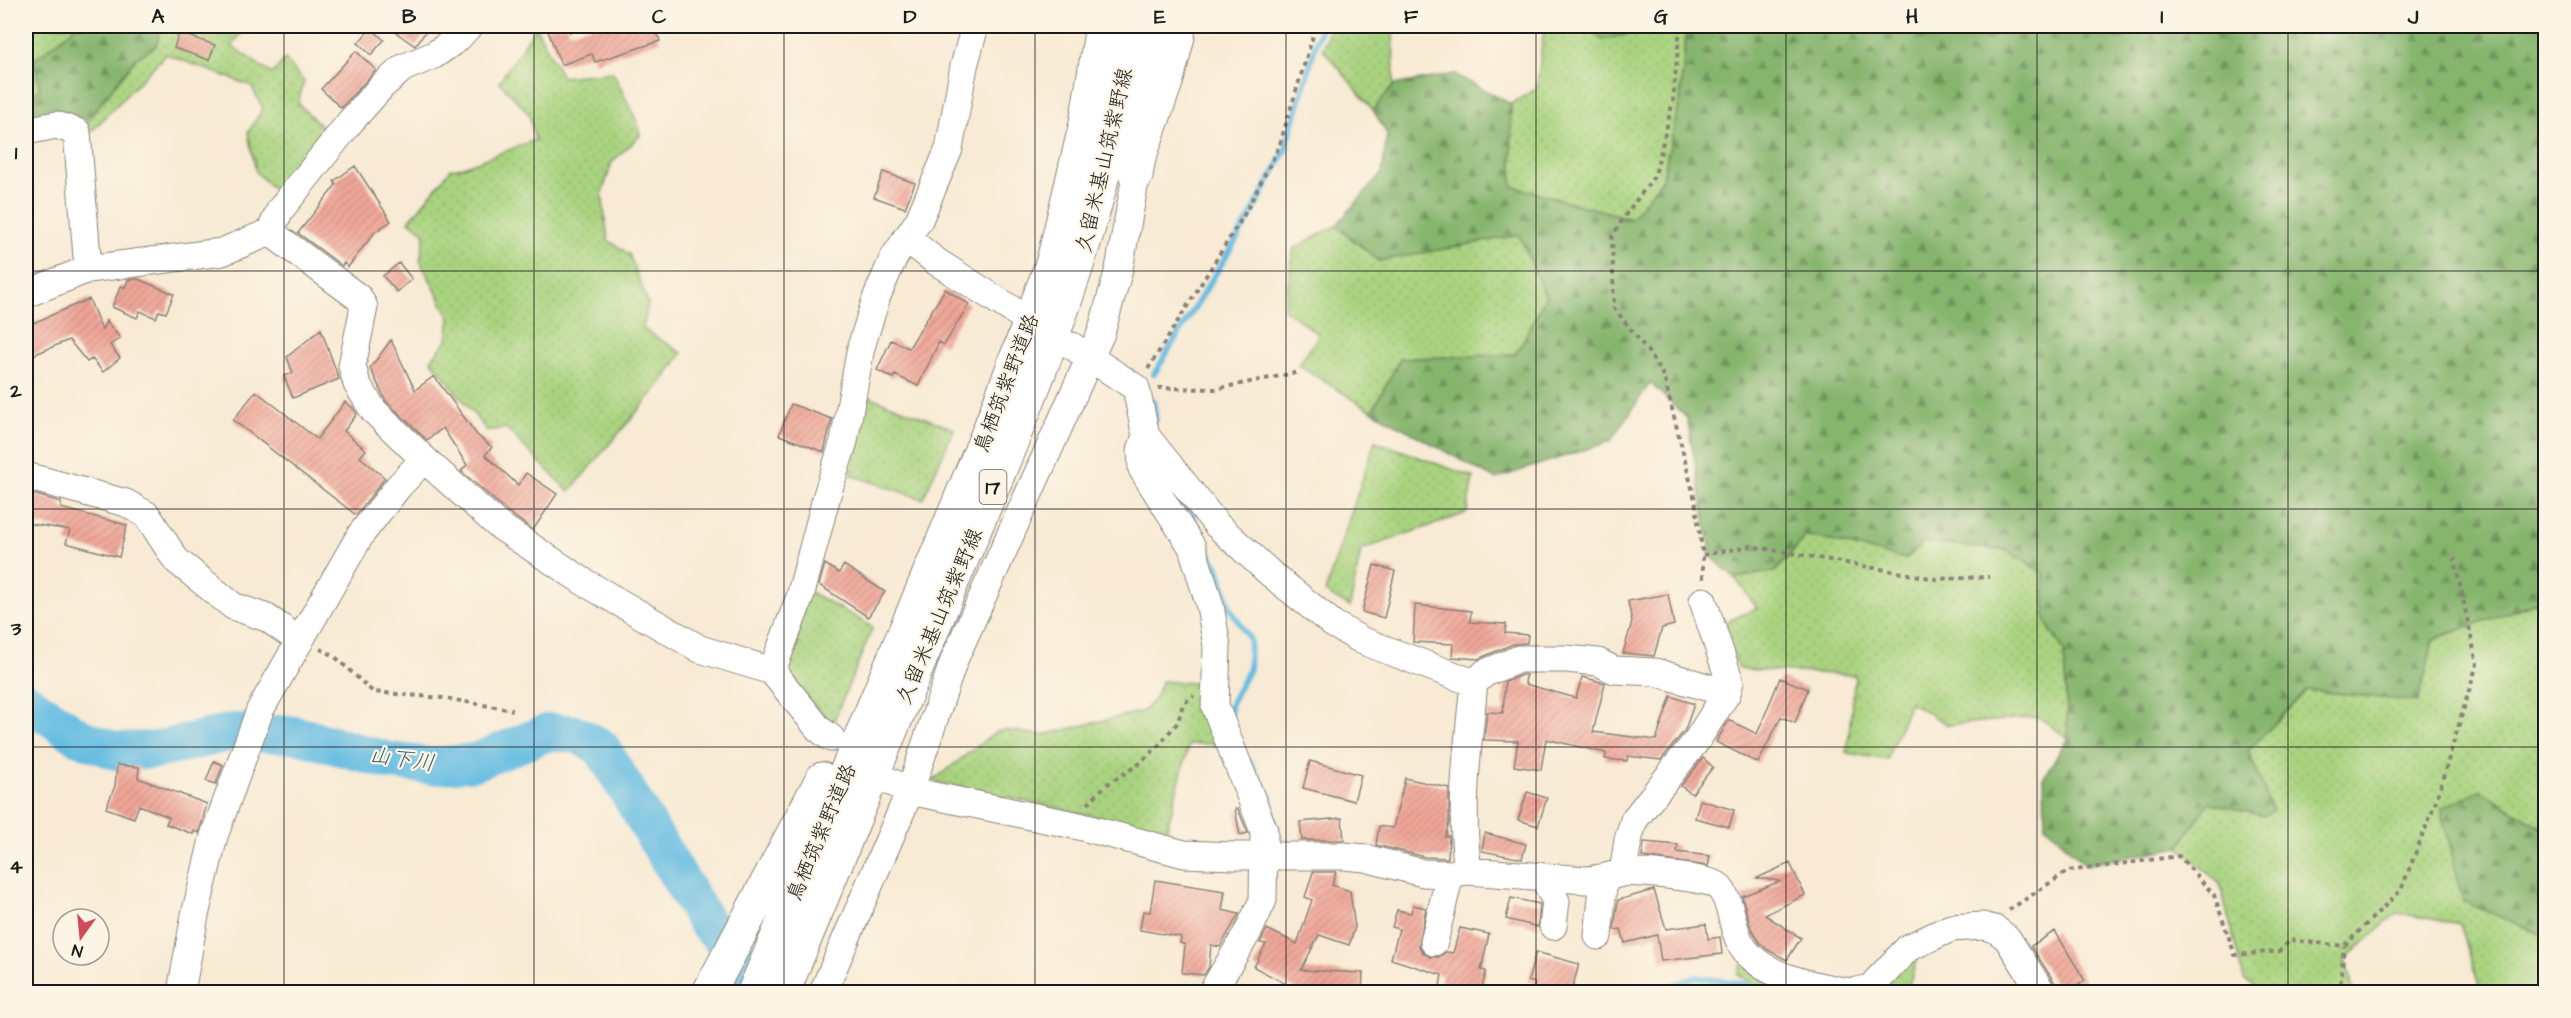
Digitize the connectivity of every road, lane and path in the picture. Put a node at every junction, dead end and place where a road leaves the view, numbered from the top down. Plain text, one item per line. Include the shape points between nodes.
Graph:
1 (469, 26) edge
2 (975, 26) edge
3 (1102, 26) edge
4 (1131, 26) edge
5 (1159, 26) edge
6 (1182, 26) edge
7 (1316, 26) edge
8 (1680, 26) edge
9 (26, 131) edge
10 (1136, 176) junction
11 (270, 232) junction
12 (906, 238) junction
13 (88, 269) junction
14 (26, 294) edge
15 (1019, 314) dead end
16 (1081, 352) junction
17 (1300, 372) dead end
18 (1136, 388) junction
19 (1146, 436) junction
20 (424, 459) junction
21 (26, 476) edge
22 (938, 549) junction
23 (1703, 555) junction
24 (2454, 558) dead end
25 (1989, 577) dead end
26 (1703, 601) joint
27 (300, 640) junction
28 (772, 671) junction
29 (1474, 683) junction
30 (1727, 693) junction
31 (1215, 696) junction
32 (513, 710) dead end
33 (831, 738) dead end
34 (900, 786) junction
35 (1078, 826) junction
36 (1266, 856) junction
37 (1459, 872) junction
38 (1614, 876) junction
39 (1543, 877) junction
40 (1553, 926) dead end
41 (796, 927) junction
42 (1995, 930) junction
43 (1598, 936) dead end
44 (1434, 942) dead end
45 (2344, 946) junction
46 (181, 993) edge
47 (710, 993) edge
48 (754, 993) edge
49 (783, 993) edge
50 (823, 993) edge
51 (1212, 993) edge
52 (1852, 993) edge
53 (2042, 993) edge
54 (2342, 993) edge

1 - 11 street via 434,55 403,68 382,86 280,210
2 - 12 street via 949,149 919,220
3 - 22 main road, 鳥栖筑紫野道路 / 17 via 1086,123 1053,261 988,433
4 - 41 main road, 久留米基山筑紫野線 / 17 via 1104,176 1079,266 1026,406
5 - 10 main road
6 - 10 street via 1170,80
7 - 18 path via 1279,147 1244,215
8 - 23 path via 1673,101 1655,175 1612,237 1614,308 1664,377 1695,500
9 - 13 street via 56,125 76,132
10 - 16 street via 1119,268 1101,333
11 - 13 street via 222,252
11 - 20 street via 359,298 364,307 352,366 357,384 374,411
12 - 15 street
12 - 28 street via 877,296 861,347 844,441 800,597
13 - 14 street
16 - 18 street
16 - 34 street
17 - 18 path via 1215,389
18 - 19 street
19 - 29 street via 1217,525 1333,624 1363,641
19 - 31 street via 1141,450 1142,469 1192,547 1210,606 1217,646
20 - 27 street via 362,534
20 - 28 street via 498,525 584,582 700,649
21 - 27 street via 126,503 147,515 176,560 233,606 267,618
22 - 41 main road, 鳥栖筑紫野道路 / 17
22 - 47 main road
23 - 25 path via 1751,546 1936,579
23 - 26 path
24 - 45 path via 2477,664 2436,801 2401,890
26 - 30 street via 1730,682
27 - 32 path via 333,655 373,692
27 - 46 street via 260,710 214,836
28 - 33 street via 819,729
29 - 30 street via 1485,672 1519,659 1566,659 1598,662 1614,670 1655,672
29 - 37 street via 1464,848
30 - 38 street via 1697,740 1634,820
31 - 35 path via 1192,697 1183,704 1178,722 1159,745 1139,764 1106,785 1081,813
31 - 36 street via 1224,732 1264,831
34 - 35 street
34 - 50 street
35 - 36 street via 1184,854
36 - 37 street via 1344,856 1424,873
36 - 51 street via 1263,900
37 - 39 street
37 - 44 street
38 - 39 street
38 - 43 street
38 - 52 street via 1700,879 1716,885 1726,900 1739,942 1757,962 1818,987
39 - 40 street via 1556,901
41 - 48 main road, 鳥栖筑紫野道路 / 17
41 - 49 main road, 久留米基山筑紫野線 / 17
42 - 45 path via 2004,913 2068,871 2179,856 2214,895 2235,955 2280,951 2290,940
42 - 52 street via 1983,926 1951,928 1908,948 1870,988
42 - 53 street via 2007,938
45 - 54 path

